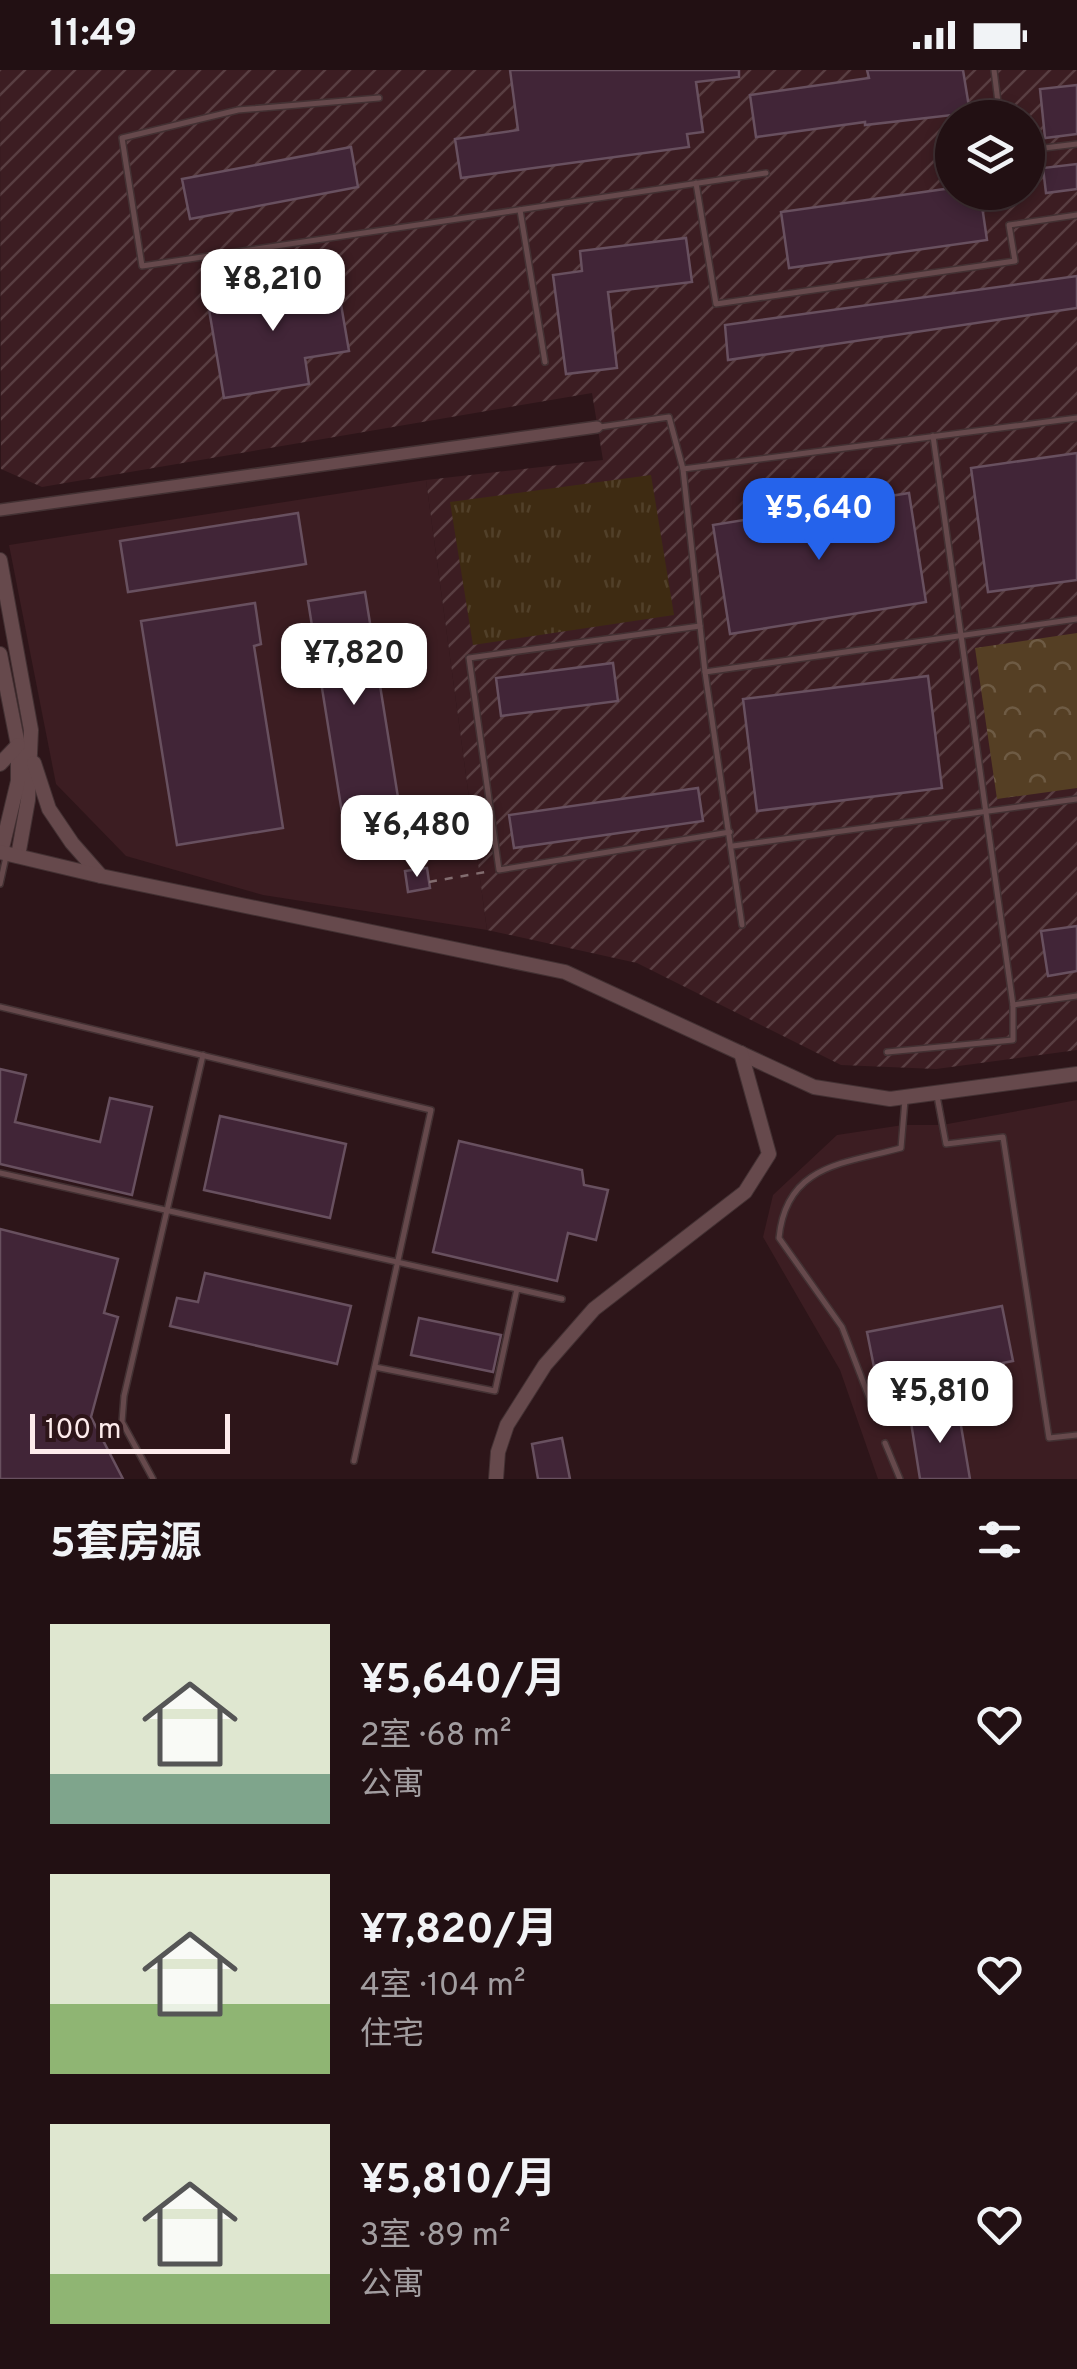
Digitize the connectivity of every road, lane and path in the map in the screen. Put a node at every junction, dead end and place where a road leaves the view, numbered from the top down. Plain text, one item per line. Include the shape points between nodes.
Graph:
1 (994, 70) edge
2 (379, 98) dead end
3 (998, 100) edge
4 (1077, 144) edge
5 (1045, 148) edge
6 (766, 173) dead end
7 (696, 184) junction
8 (520, 210) junction
9 (1077, 215) edge
10 (545, 362) dead end
11 (1077, 418) edge
12 (597, 427) joint
13 (933, 436) junction
14 (683, 469) junction
15 (0, 510) edge
16 (0, 560) edge
17 (1077, 619) edge
18 (700, 626) junction
19 (962, 636) junction
20 (0, 654) edge
21 (704, 672) junction
22 (18, 745) junction
23 (32, 755) junction
24 (0, 764) edge
25 (1077, 799) edge
26 (987, 812) junction
27 (730, 832) junction
28 (732, 846) junction
29 (6, 853) edge
30 (486, 871) dead end
31 (101, 876) junction
32 (429, 882) dead end
33 (0, 884) edge
34 (742, 925) dead end
35 (1077, 996) edge
36 (1013, 1006) junction
37 (0, 1007) edge
38 (887, 1052) dead end
39 (741, 1053) junction
40 (203, 1055) junction
41 (1077, 1074) edge
42 (936, 1093) junction
43 (905, 1097) junction
44 (0, 1173) edge
45 (167, 1210) junction
46 (398, 1262) junction
47 (517, 1289) junction
48 (562, 1299) dead end
49 (375, 1367) junction
50 (878, 1418) dead end
51 (1077, 1435) edge
52 (886, 1443) dead end
53 (354, 1461) dead end
54 (153, 1479) edge
55 (496, 1479) edge
56 (900, 1479) edge

1 - 3 lane
2 - 8 lane via 238,110 122,138 142,266
4 - 5 lane
6 - 7 lane
7 - 8 lane
7 - 9 lane via 716,304 1015,260 1010,225
8 - 10 lane
11 - 13 lane
12 - 14 lane via 669,417
12 - 15 street
13 - 14 lane
13 - 19 lane
14 - 18 lane
16 - 23 street
17 - 19 lane
18 - 21 lane
18 - 27 lane via 468,658 499,870
19 - 21 lane
19 - 26 lane
20 - 22 street
21 - 27 lane
22 - 24 street
22 - 29 street
23 - 29 street via 28,800
23 - 31 street via 49,809
25 - 26 lane
26 - 28 lane
26 - 36 lane
27 - 28 lane
28 - 34 lane
29 - 31 street
29 - 33 lane
30 - 32 path
31 - 39 street via 566,972
35 - 36 lane
36 - 38 lane via 1013,1040
37 - 40 lane
39 - 43 street via 814,1087
39 - 55 street via 770,1154 745,1192 594,1309 545,1365 507,1425
40 - 45 lane
40 - 46 lane via 431,1110
41 - 42 street
42 - 43 street
42 - 51 lane via 946,1144 1003,1137 1049,1438
43 - 50 lane via 901,1148 831,1166 799,1184 782,1212 779,1238 842,1327
44 - 45 lane
45 - 46 lane
45 - 54 lane via 122,1422
46 - 47 lane
46 - 49 lane
47 - 48 lane
47 - 49 lane via 495,1391
49 - 53 lane
52 - 56 lane

